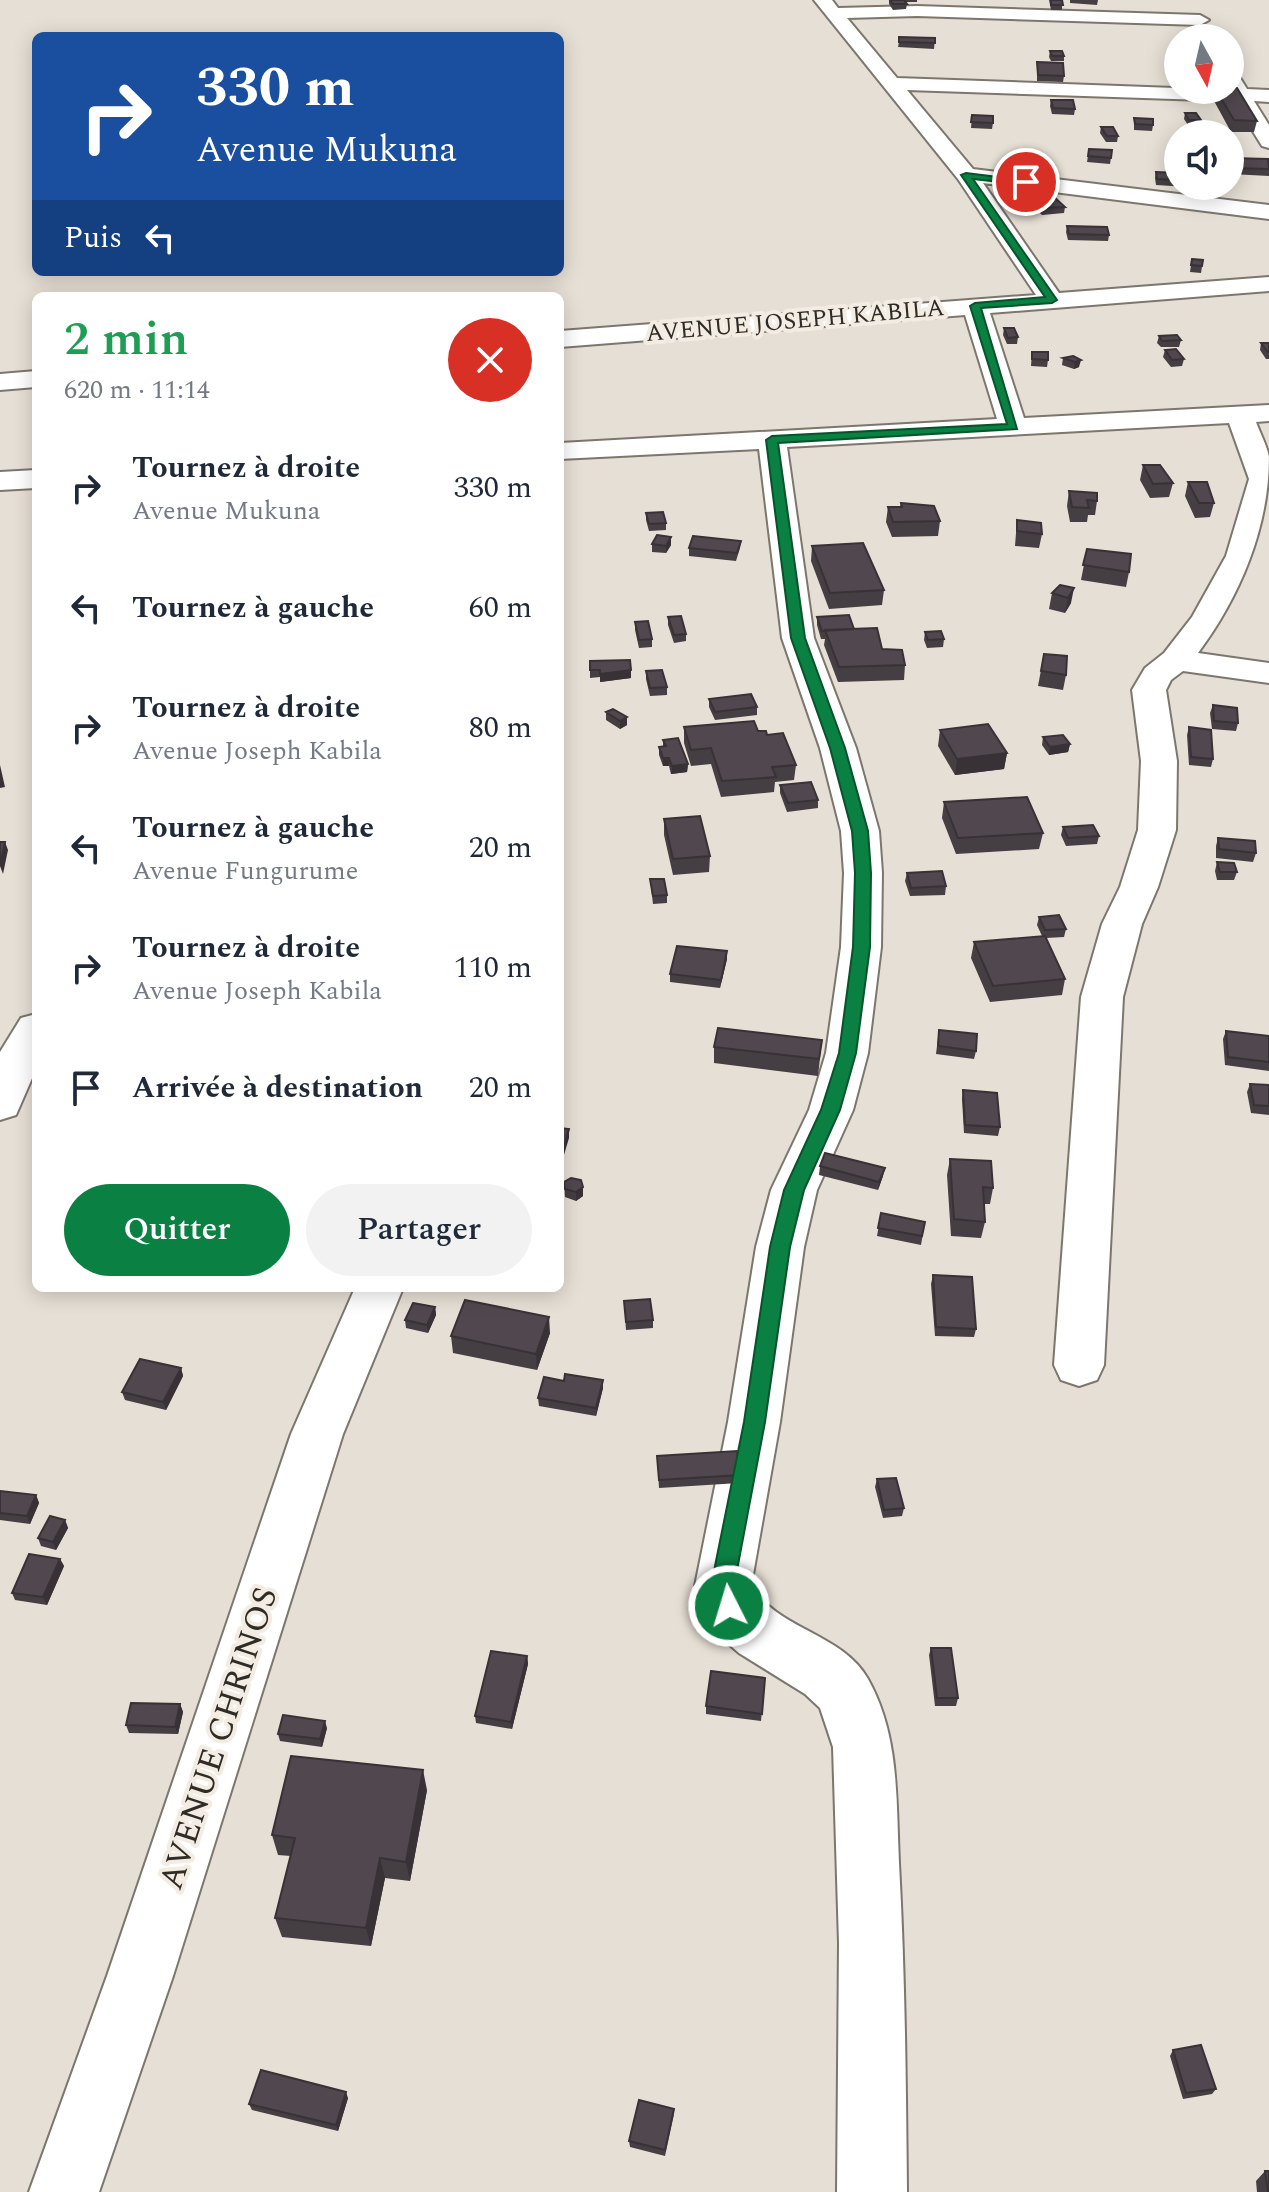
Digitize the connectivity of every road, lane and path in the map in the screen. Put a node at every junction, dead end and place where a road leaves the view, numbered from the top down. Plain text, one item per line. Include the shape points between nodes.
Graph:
1 (1194, 0) edge
2 (828, 7) edge
3 (1200, 20) junction
4 (1202, 24) edge
5 (892, 84) junction
6 (1164, 85) edge
7 (1244, 88) edge
8 (1269, 96) edge
9 (1244, 101) edge
10 (1269, 142) edge
11 (966, 175) junction
12 (1269, 212) edge
13 (1269, 284) edge
14 (1052, 300) junction
15 (975, 306) junction
16 (564, 339) edge
17 (32, 379) edge
18 (0, 382) edge
19 (1254, 414) edge
20 (1013, 427) junction
21 (772, 440) junction
22 (564, 451) edge
23 (32, 479) edge
24 (0, 481) edge
25 (1176, 660) junction
26 (1269, 673) edge
27 (32, 1034) edge
28 (0, 1104) edge
29 (377, 1292) edge
30 (1079, 1365) dead end
31 (64, 2192) edge
32 (872, 2192) edge

1 - 3 street
2 - 3 street
2 - 5 street
3 - 4 street
5 - 6 street
5 - 11 street
7 - 8 street
9 - 10 street
11 - 12 street
11 - 14 street
13 - 14 street, AVENUE JOSEPH KABILA
14 - 15 street, AVENUE JOSEPH KABILA
15 - 16 street, AVENUE JOSEPH KABILA
15 - 20 street
17 - 18 street
19 - 20 street
19 - 25 street via 1263,479 1241,556 1207,619
20 - 21 street
21 - 22 street
21 - 32 street via 798,638 838,748 860,831 861,947 847,1053 831,1110 794,1190 780,1247 723,1586 741,1623 842,1690 863,1747 871,1943
23 - 24 street
25 - 26 street
25 - 30 street via 1157,675 1149,690 1159,761 1157,830 1102,997
27 - 28 street
29 - 31 street, AVENUE CHRINOS via 317,1434

